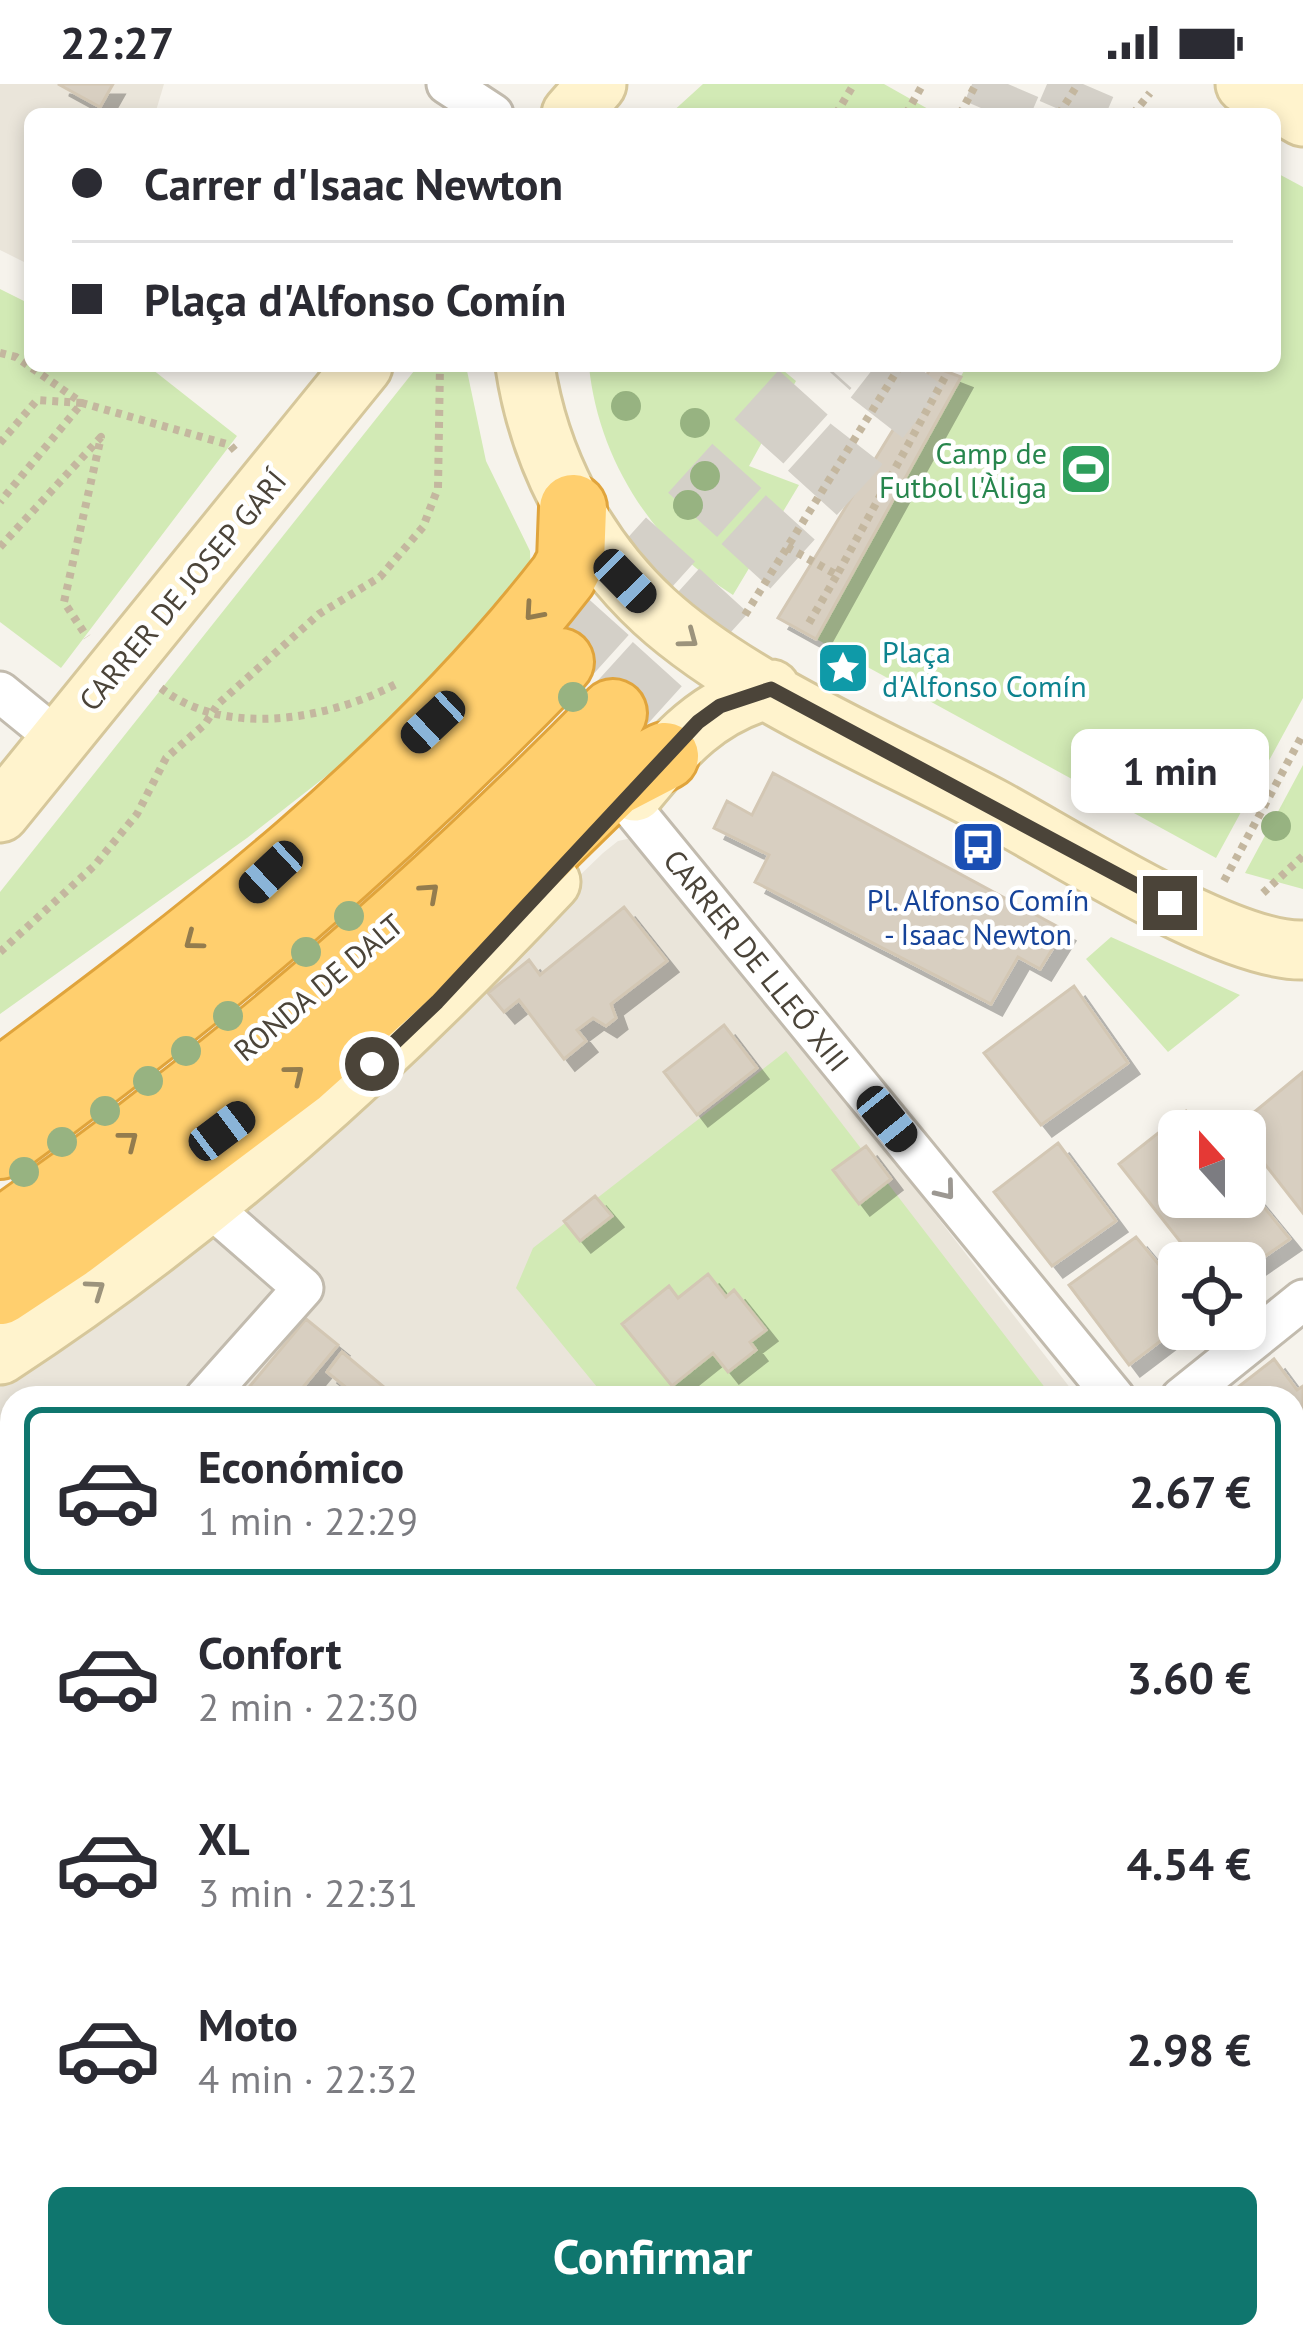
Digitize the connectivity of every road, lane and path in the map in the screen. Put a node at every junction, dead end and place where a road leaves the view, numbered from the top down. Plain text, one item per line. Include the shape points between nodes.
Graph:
1 (446, 84) edge
2 (597, 84) edge
3 (1245, 84) edge
4 (1280, 84) edge
5 (1150, 93) dead end
6 (1303, 102) edge
7 (484, 108) edge
8 (576, 108) edge
9 (1138, 108) edge
10 (1303, 117) edge
11 (38, 372) edge
12 (358, 372) edge
13 (440, 372) edge
14 (526, 372) edge
15 (896, 372) edge
16 (945, 377) dead end
17 (82, 403) junction
18 (0, 443) edge
19 (238, 454) dead end
20 (0, 502) edge
21 (573, 508) junction
22 (0, 547) edge
23 (787, 547) junction
24 (837, 575) junction
25 (745, 615) dead end
26 (809, 623) dead end
27 (91, 656) dead end
28 (560, 662) tunnel mouth
29 (411, 676) dead end
30 (151, 680) dead end
31 (771, 689) junction
32 (0, 692) edge
33 (613, 713) tunnel mouth
34 (212, 714) junction
35 (1303, 734) edge
36 (59, 740) junction
37 (646, 779) junction
38 (0, 813) edge
39 (1303, 856) edge
40 (1263, 893) dead end
41 (1204, 919) junction
42 (0, 952) edge
43 (1296, 952) edge
44 (0, 1083) edge
45 (0, 1145) edge
46 (208, 1206) junction
47 (0, 1233) edge
48 (0, 1291) edge
49 (1303, 1300) edge
50 (0, 1355) edge
51 (216, 1386) edge
52 (1106, 1386) edge
53 (1196, 1386) edge

1 - 7 street
2 - 8 street
3 - 10 street
4 - 6 street
5 - 9 path
11 - 17 path
12 - 36 street, CARRER DE JOSEP GARÍ
13 - 34 path via 438,488 423,527 380,578 319,614
14 - 21 street via 542,436
15 - 23 path
16 - 24 path
17 - 18 path via 37,400
17 - 19 path via 148,418
17 - 20 path
21 -> 31 street via 600,552 655,611 696,646
21 -> 44 highway via 563,576 433,722 206,932
22 - 27 path via 101,437 64,602
23 - 24 path
23 - 25 path
24 - 26 path
28 - 45 highway via 314,902
29 - 34 path via 376,695 298,715
30 - 34 path
31 - 37 street via 720,706
31 - 41 street
32 - 36 street
47 -> 33 highway, RONDA DE DALT via 314,994
34 - 42 path via 166,758 137,814 95,865
35 - 41 path
36 - 38 street, CARRER DE JOSEP GARÍ
37 - 46 street via 437,1002
48 -> 37 highway via 298,1073 613,783
37 -> 52 street, CARRER DE LLEÓ XIII
39 - 40 path
41 - 43 street
50 -> 46 street
46 - 51 street via 303,1288
49 - 53 street

